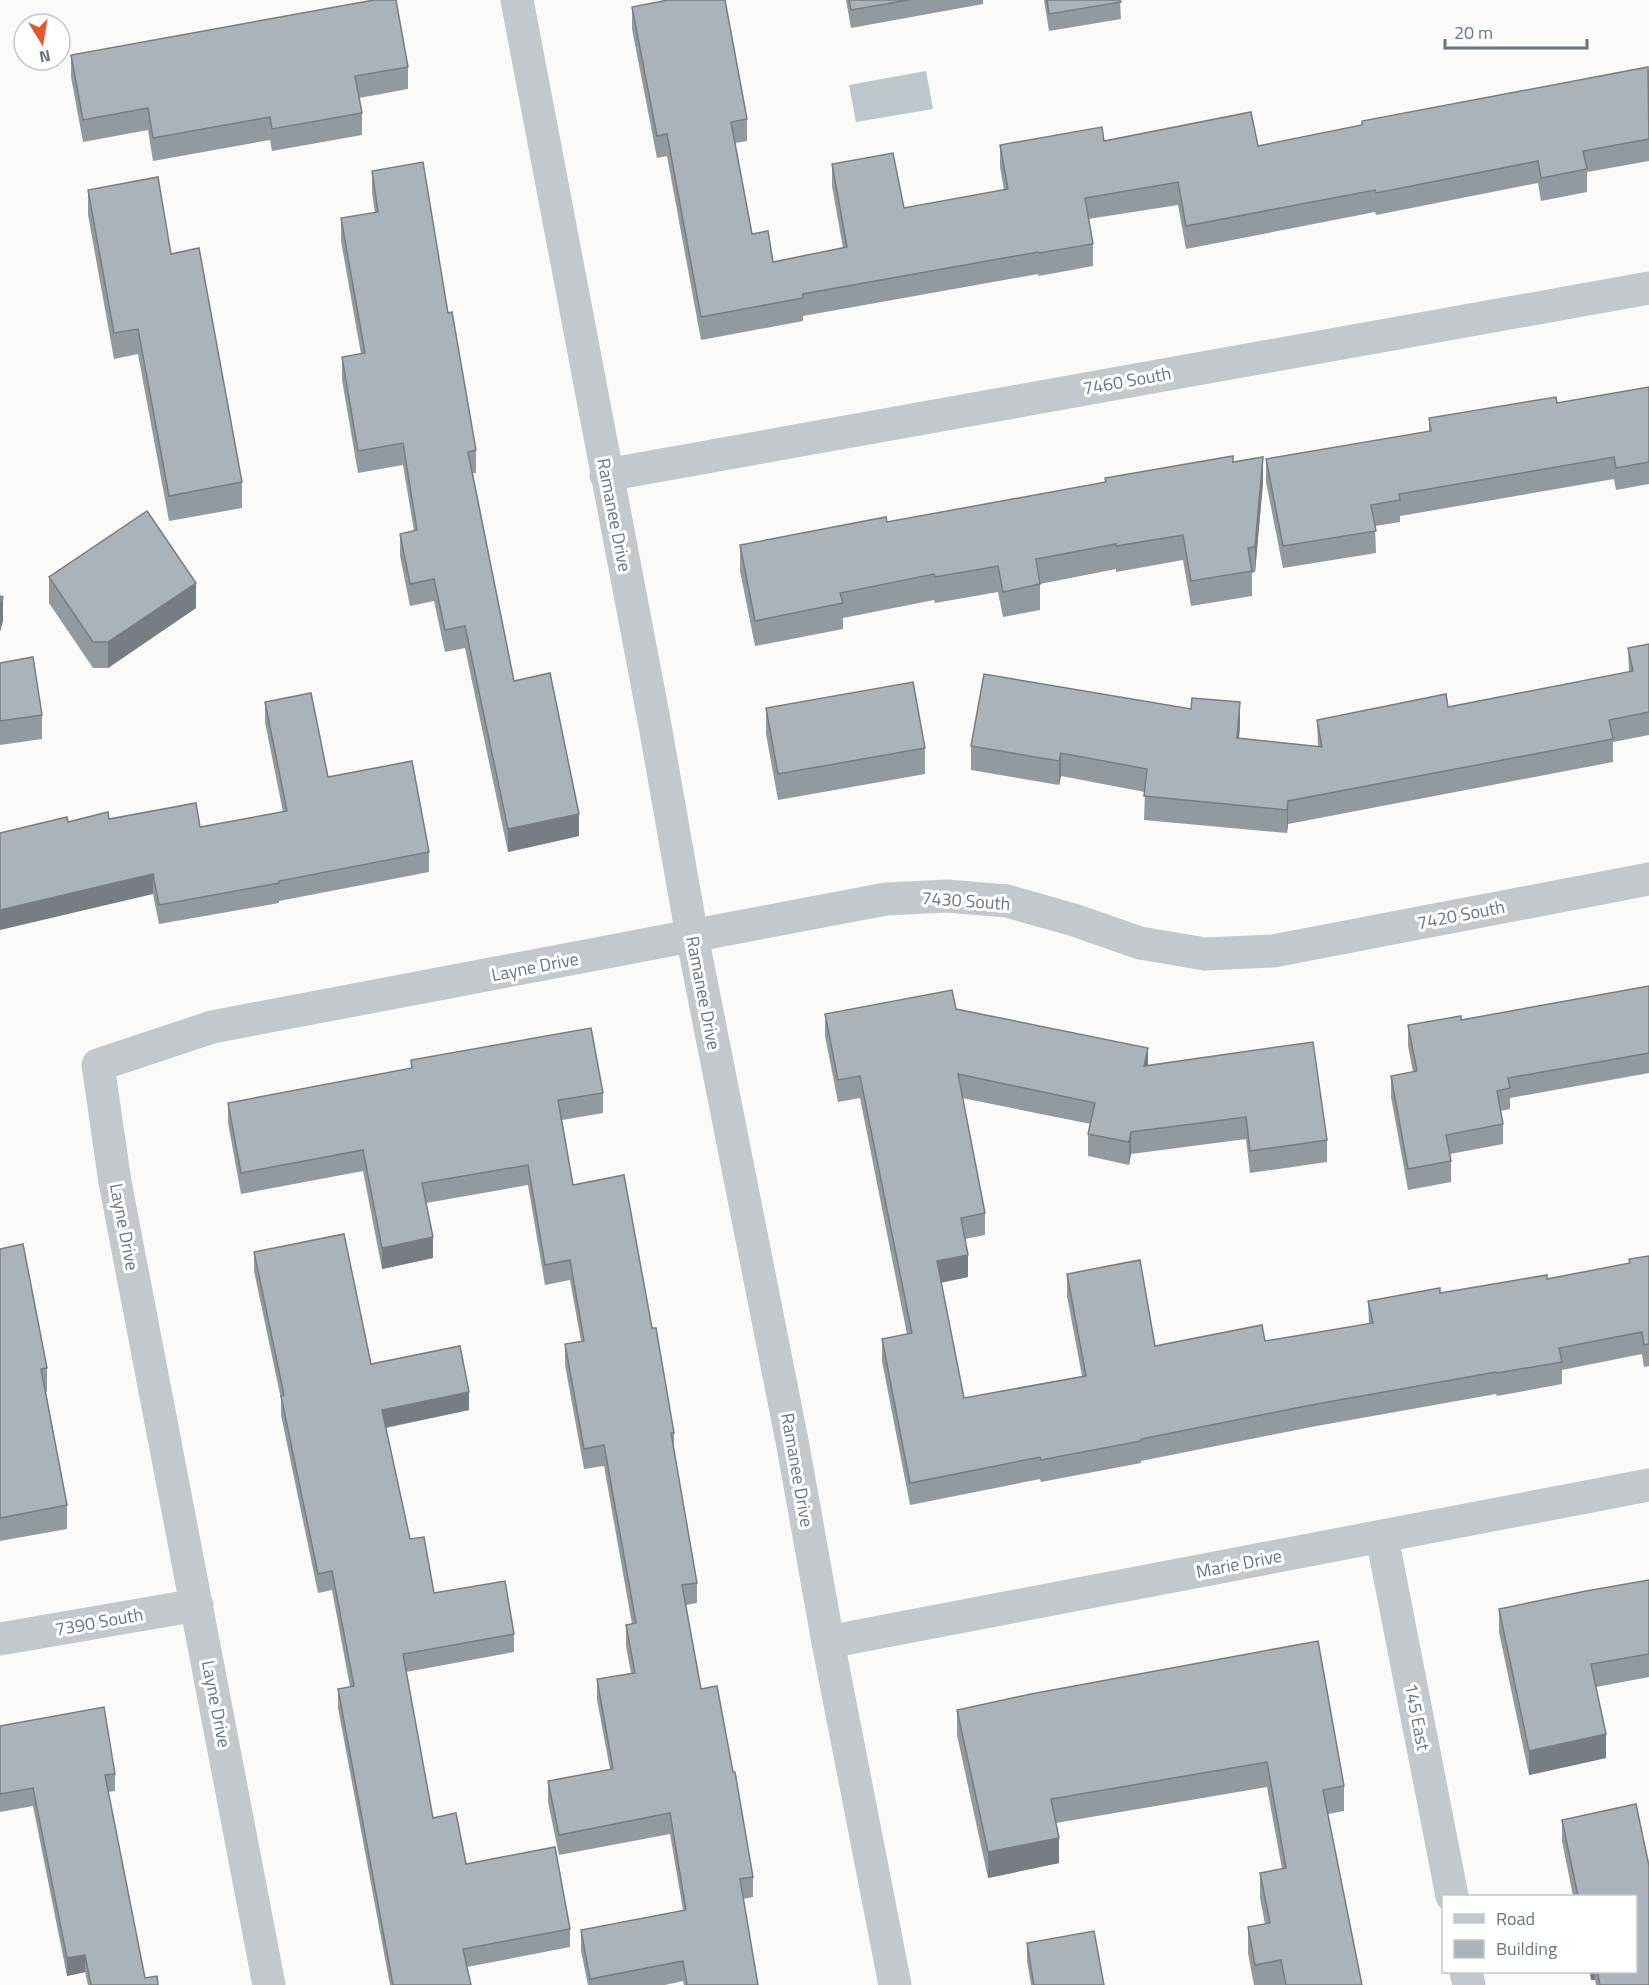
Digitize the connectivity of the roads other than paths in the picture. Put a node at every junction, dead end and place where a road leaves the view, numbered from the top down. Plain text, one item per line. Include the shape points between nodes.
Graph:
1 (517, 0) edge
2 (1649, 288) edge
3 (606, 475) junction
4 (1649, 879) edge
5 (692, 936) junction
6 (1273, 951) joint
7 (1649, 1485) edge
8 (1382, 1537) junction
9 (197, 1605) junction
10 (0, 1639) edge
11 (828, 1642) junction
12 (1452, 1895) edge
13 (269, 1985) edge
14 (895, 1985) edge

1 - 3 street, Ramanee Drive
2 - 3 street, 7460 South
3 - 5 street, Ramanee Drive
4 - 6 street, 7420 South
5 - 6 street, 7430 South via 886,899 946,896 1007,901 1140,943 1205,954
5 - 9 street, Layne Drive via 212,1028 98,1065 115,1182
5 - 11 street, Ramanee Drive via 791,1434
7 - 8 street, Marie Drive
8 - 11 street, Marie Drive
8 - 12 street, 145 East
9 - 10 street, 7390 South
9 - 13 street, Layne Drive
11 - 14 street, Ramanee Drive

